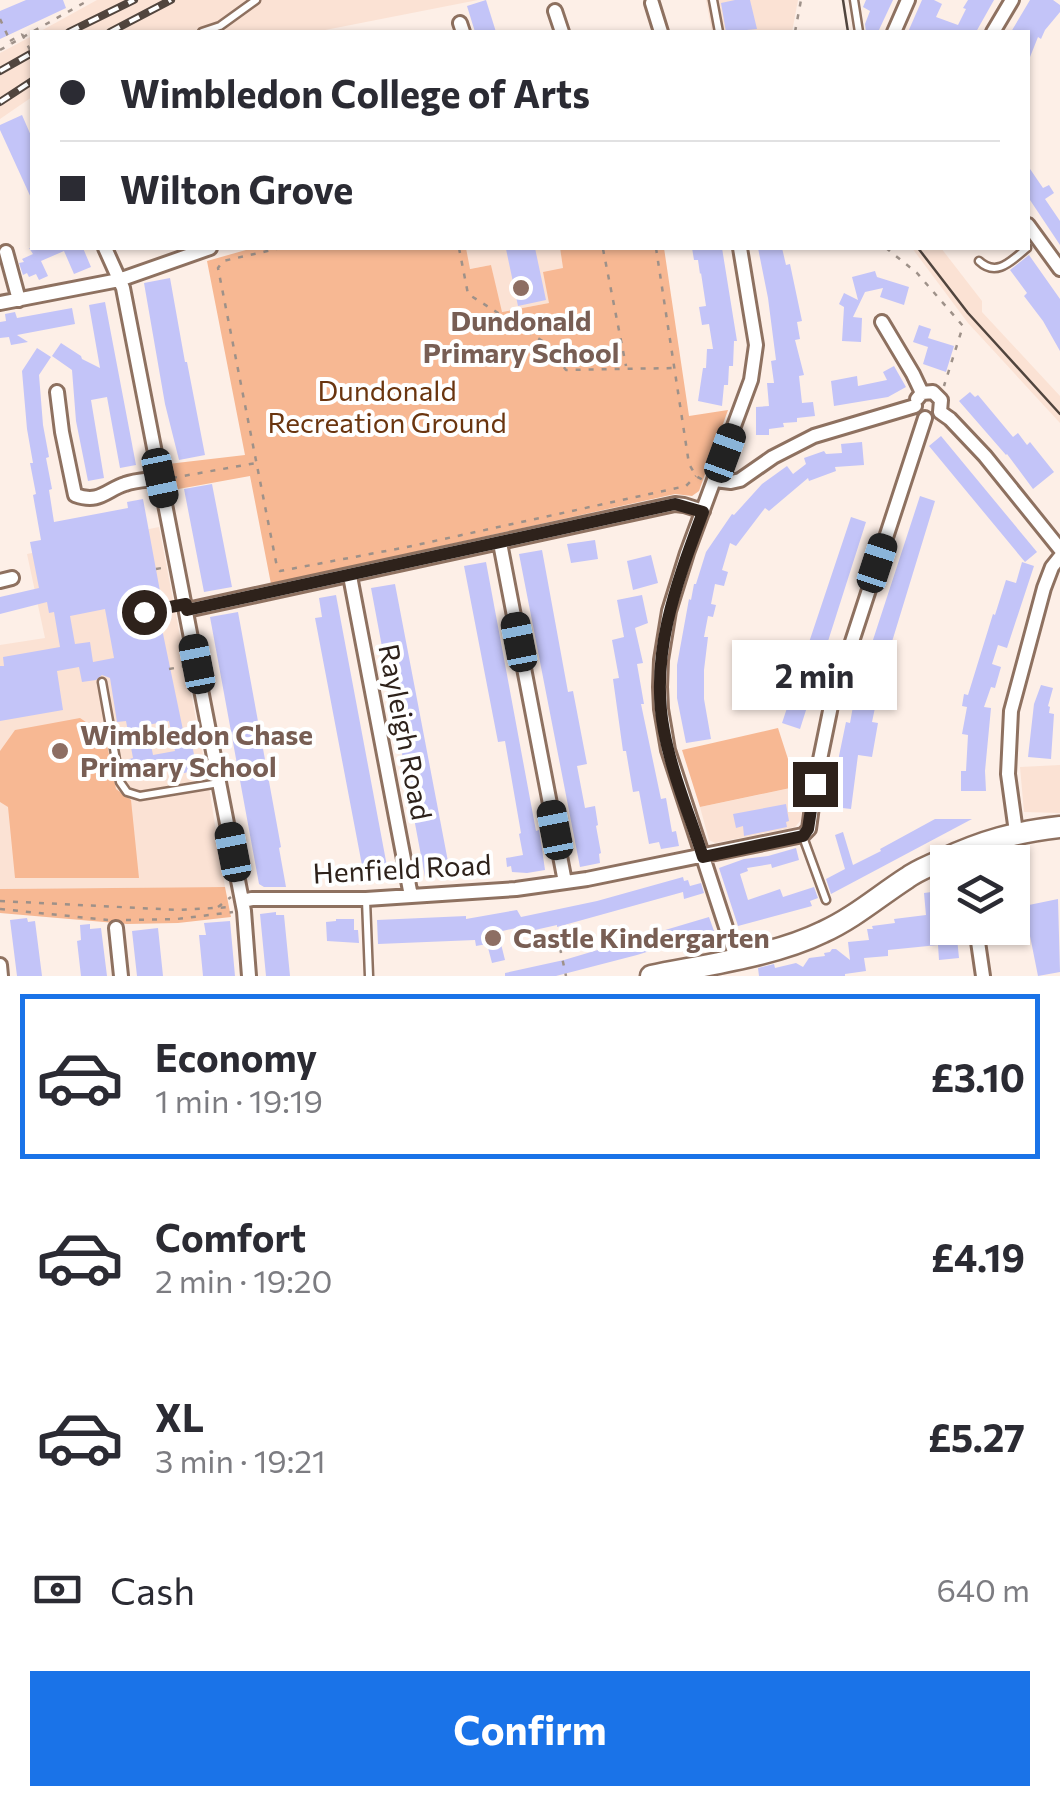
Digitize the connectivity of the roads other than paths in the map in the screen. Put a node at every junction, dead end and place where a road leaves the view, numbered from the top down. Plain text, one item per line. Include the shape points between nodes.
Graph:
1 (256, 0) edge
2 (713, 0) edge
3 (854, 0) edge
4 (908, 0) edge
5 (1012, 0) edge
6 (652, 3) dead end
7 (555, 11) dead end
8 (208, 30) edge
9 (561, 30) edge
10 (660, 30) edge
11 (718, 30) edge
12 (858, 30) edge
13 (895, 30) edge
14 (994, 30) edge
15 (1031, 244) edge
16 (106, 250) edge
17 (204, 250) edge
18 (740, 250) edge
19 (1024, 250) edge
20 (6, 252) dead end
21 (980, 261) dead end
22 (1060, 268) edge
23 (119, 280) junction
24 (19, 300) junction
25 (0, 303) edge
26 (882, 322) dead end
27 (57, 392) dead end
28 (918, 399) junction
29 (940, 412) junction
30 (925, 418) junction
31 (160, 478) junction
32 (714, 482) junction
33 (703, 512) junction
34 (500, 543) junction
35 (1060, 553) edge
36 (350, 576) junction
37 (186, 607) junction
38 (144, 612) dead end
39 (102, 682) dead end
40 (220, 783) junction
41 (1060, 826) edge
42 (1016, 832) junction
43 (801, 836) junction
44 (980, 845) edge
45 (703, 857) junction
46 (930, 868) edge
47 (565, 882) junction
48 (412, 896) junction
49 (366, 899) junction
50 (826, 900) dead end
51 (242, 901) junction
52 (116, 928) dead end
53 (979, 945) edge
54 (0, 965) edge
55 (725, 966) edge
56 (1, 976) edge
57 (121, 976) edge
58 (249, 976) edge
59 (369, 976) edge
60 (651, 976) edge
61 (984, 976) edge

1 - 8 lane
2 - 11 lane
3 - 12 lane
4 - 13 street
5 - 14 street
6 - 10 street
7 - 9 street
15 - 22 street
16 - 23 street
17 - 23 street
18 - 32 street via 755,361
19 - 21 lane via 1001,268
20 - 24 street
23 - 24 street
23 - 31 street
24 - 25 street
26 - 28 street via 913,374
27 - 31 street via 75,495 103,496
28 - 29 street via 937,395
28 - 30 street via 916,412
28 - 32 street via 814,436 740,480
29 - 30 street
29 - 35 street
30 - 43 street via 831,706 808,829
31 - 37 street
32 - 33 street
33 - 34 street via 675,504
33 - 45 street via 669,611 660,686 668,750
34 - 36 street
34 - 47 street
35 - 42 street via 1010,711 1008,774
36 - 37 street
36 - 48 street, Rayleigh Road
37 - 38 lane
37 - 40 street
39 - 40 lane via 127,792 140,796
40 - 51 street
41 - 42 main road
42 - 44 main road
43 - 45 street, Henfield Road
43 - 50 lane
45 - 47 street, Henfield Road
45 - 55 street
46 - 55 main road via 826,931
47 - 48 street, Henfield Road
48 - 49 street, Henfield Road
49 - 51 street, Henfield Road
49 - 59 lane
51 - 58 street
52 - 57 street
53 - 61 street
54 - 56 street
55 - 60 main road

